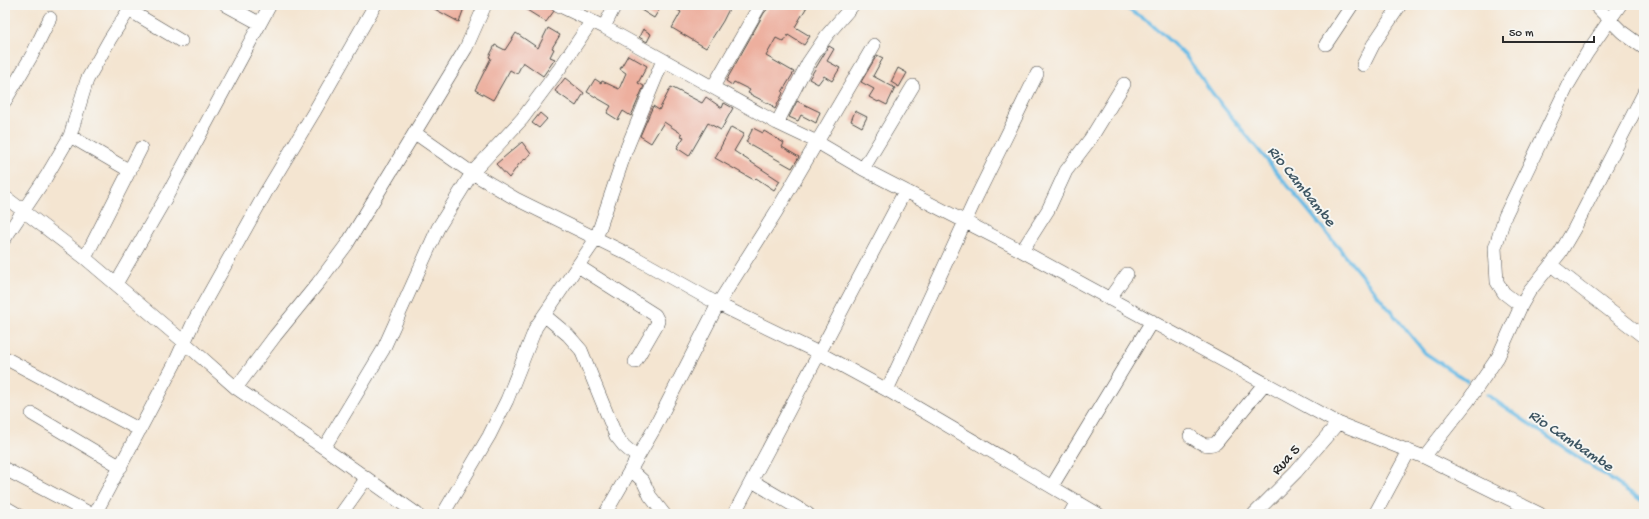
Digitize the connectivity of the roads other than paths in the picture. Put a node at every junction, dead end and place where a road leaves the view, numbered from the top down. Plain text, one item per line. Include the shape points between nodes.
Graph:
1 (226, 5) edge
2 (270, 5) edge
3 (375, 5) edge
4 (485, 5) edge
5 (558, 5) edge
6 (615, 5) edge
7 (760, 5) edge
8 (853, 5) edge
9 (1352, 5) edge
10 (1400, 5) edge
11 (1595, 5) edge
12 (1620, 5) edge
13 (131, 7) edge
14 (50, 18) dead end
15 (1610, 21) junction
16 (590, 22) junction
17 (259, 23) junction
18 (604, 28) junction
19 (181, 41) dead end
20 (1326, 44) dead end
21 (874, 45) dead end
22 (1644, 48) edge
23 (663, 60) junction
24 (1362, 65) dead end
25 (1037, 74) dead end
26 (1124, 84) dead end
27 (913, 86) dead end
28 (713, 87) junction
29 (1644, 93) edge
30 (5, 101) edge
31 (777, 123) junction
32 (415, 133) junction
33 (70, 136) junction
34 (817, 142) junction
35 (141, 148) dead end
36 (863, 169) junction
37 (130, 171) junction
38 (472, 173) junction
39 (905, 191) junction
40 (5, 197) edge
41 (22, 210) junction
42 (965, 223) junction
43 (5, 238) edge
44 (596, 239) junction
45 (1022, 251) junction
46 (85, 258) junction
47 (1551, 265) junction
48 (578, 266) junction
49 (1127, 274) dead end
50 (116, 284) junction
51 (1109, 299) junction
52 (718, 304) junction
53 (1521, 306) junction
54 (544, 315) junction
55 (1152, 321) junction
56 (1644, 337) edge
57 (184, 342) junction
58 (819, 353) junction
59 (5, 358) edge
60 (635, 362) dead end
61 (1265, 383) junction
62 (236, 388) junction
63 (887, 390) junction
64 (32, 414) dead end
65 (1338, 423) junction
66 (140, 430) junction
67 (1190, 436) dead end
68 (324, 448) junction
69 (1409, 451) junction
70 (637, 457) junction
71 (1424, 457) junction
72 (121, 467) junction
73 (5, 469) edge
74 (631, 470) junction
75 (366, 479) junction
76 (752, 481) junction
77 (1052, 486) junction
78 (1077, 501) junction
79 (5, 507) edge
80 (1522, 510) edge
81 (17, 514) edge
82 (92, 514) edge
83 (95, 514) edge
84 (341, 514) edge
85 (417, 514) edge
86 (442, 514) edge
87 (605, 514) edge
88 (664, 514) edge
89 (734, 514) edge
90 (808, 514) edge
91 (1070, 514) edge
92 (1098, 514) edge
93 (1254, 514) edge
94 (1375, 514) edge
95 (1540, 514) edge

1 - 17 street
2 - 17 street
3 - 57 street via 225,264
4 - 32 street via 466,48
5 - 16 street
6 - 18 street
7 - 28 street
8 - 31 street via 827,35 808,63
9 - 20 street
10 - 24 street
11 - 15 street
12 - 15 street
13 - 19 street
13 - 33 street via 87,80
14 - 30 street
15 - 22 street
15 - 53 street via 1568,84 1505,216 1495,248 1497,282 1504,293
16 - 18 street
16 - 38 street via 522,119
17 - 50 street via 168,194
18 - 23 street
21 - 34 street
23 - 28 street
23 - 44 street via 626,150
25 - 42 street
26 - 45 street via 1091,138 1066,171 1048,210
27 - 36 street
28 - 31 street
29 - 47 street via 1574,229
31 - 34 street
32 - 38 street
32 - 62 street via 347,244
33 - 37 street
33 - 41 street via 46,177
34 - 36 street
34 - 52 street
35 - 37 street
36 - 39 street
37 - 46 street
38 - 44 street via 516,199
38 - 68 street via 438,228 383,350
39 - 42 street
39 - 58 street
40 - 41 street
41 - 43 street
41 - 46 street
42 - 45 street
42 - 63 street
44 - 48 street
44 - 52 street via 636,258
45 - 51 street
46 - 50 street
47 - 53 street
47 - 56 street
48 - 54 street
48 - 60 street via 655,315 657,324
49 - 51 street
50 - 57 street
51 - 55 street
52 - 58 street
52 - 70 street
53 - 71 street via 1490,371
54 - 70 street via 581,350 616,436
54 - 86 street via 536,327 507,400 489,436
55 - 61 street
55 - 77 street
57 - 62 street
57 - 66 street
58 - 63 street
58 - 76 street
59 - 66 street
61 - 65 street
61 - 67 street via 1216,444 1204,445
62 - 68 street
63 - 77 street
64 - 72 street
65 - 69 street
65 - 93 street, Rua 5 via 1296,472
66 - 72 street
68 - 75 street
69 - 71 street
69 - 94 street
70 - 74 street
71 - 80 street
72 - 83 street
73 - 82 street
74 - 87 street
74 - 88 street via 643,481 650,496
75 - 84 street
75 - 85 street
76 - 89 street
76 - 90 street
77 - 78 street
78 - 91 street
78 - 92 street
79 - 81 street
80 - 95 street

